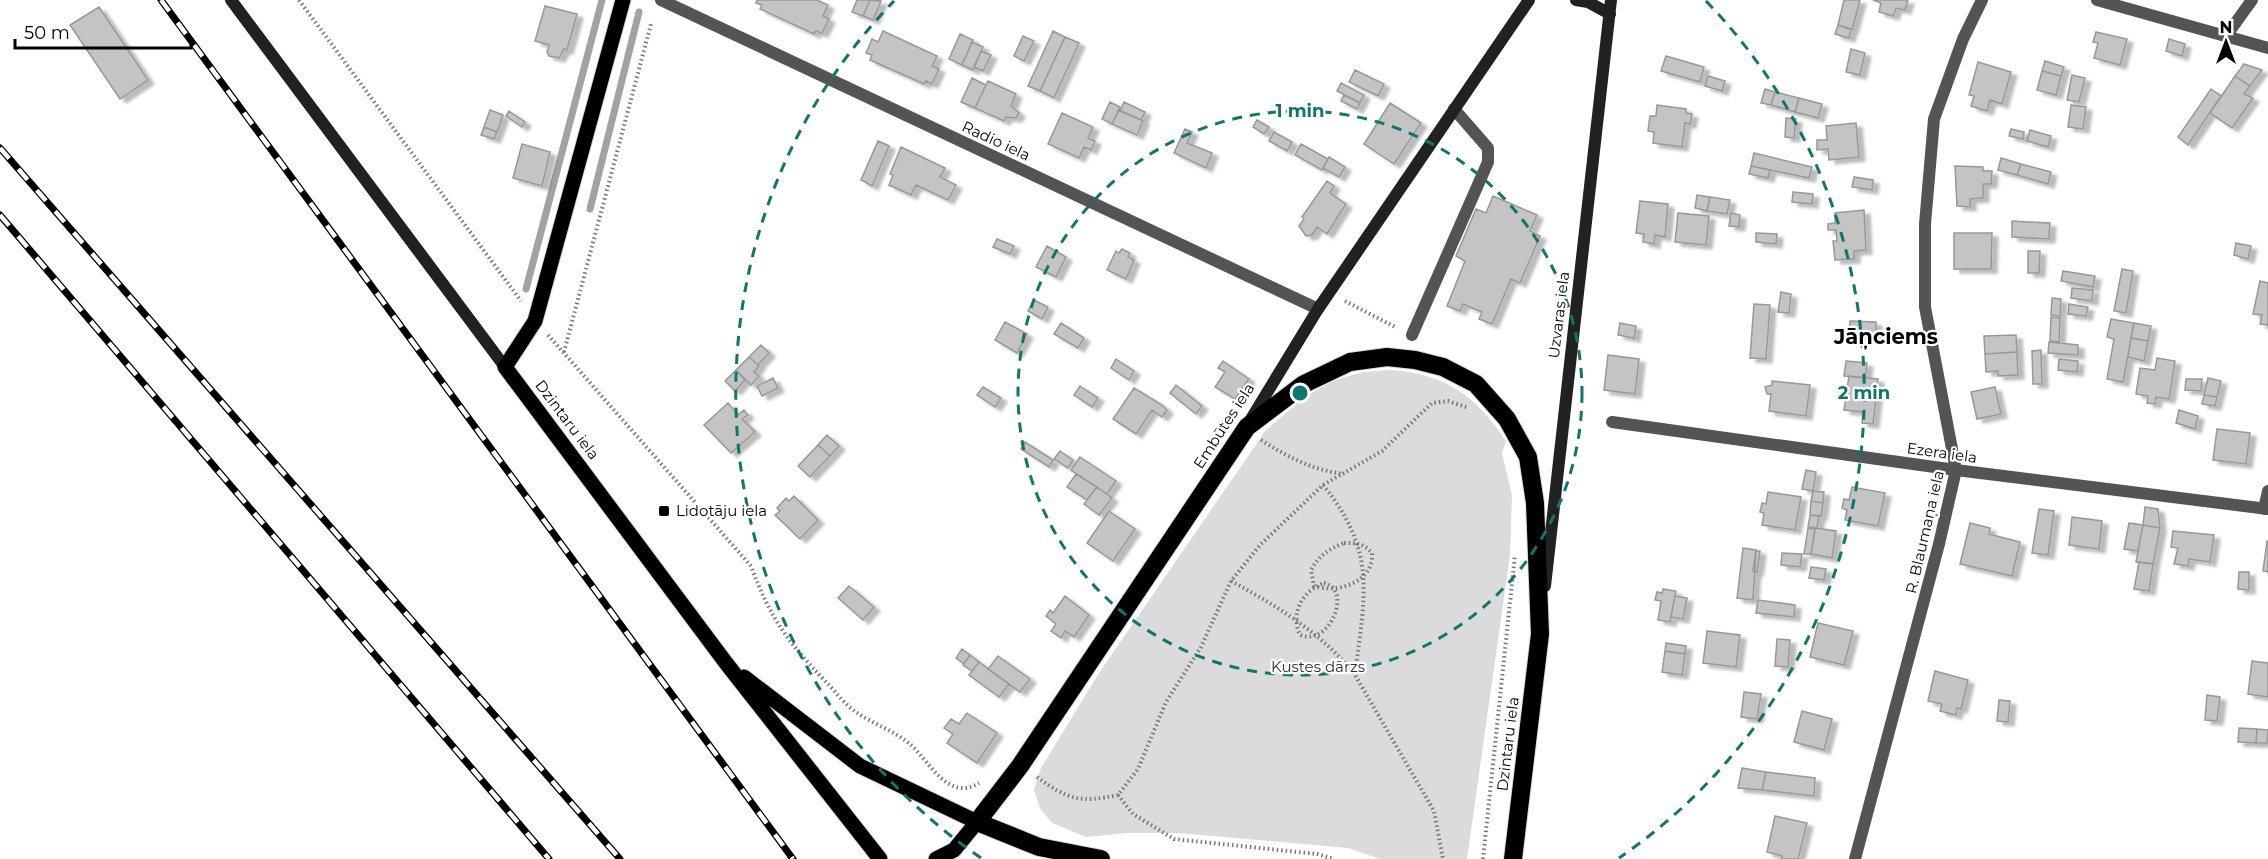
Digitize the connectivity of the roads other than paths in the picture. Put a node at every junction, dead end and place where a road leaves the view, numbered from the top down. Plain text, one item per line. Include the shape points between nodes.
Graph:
1 (231, 0) edge
2 (623, 0) edge
3 (661, 0) edge
4 (1529, 0) edge
5 (1576, 0) edge
6 (1611, 0) edge
7 (1982, 0) edge
8 (2097, 0) edge
9 (2252, 0) edge
10 (1610, 14) junction
11 (2226, 36) junction
12 (2268, 48) edge
13 (1454, 109) junction
14 (1318, 309) junction
15 (1412, 335) road end
16 (505, 367) junction
17 (1612, 422) dead end
18 (1245, 428) junction
19 (1956, 470) junction
20 (2268, 491) edge
21 (2266, 509) edge
22 (1540, 634) junction
23 (726, 663) junction
24 (977, 822) junction
25 (880, 859) edge
26 (936, 859) edge
27 (1101, 859) edge
28 (1513, 859) edge
29 (1855, 859) edge

1 - 16 street, Dzintaru iela
2 - 16 main road via 536,321
3 - 14 street, Radio iela
4 - 13 street, Embūtes iela
5 - 10 street
6 - 10 street, Uzvaras iela
7 - 19 street, R. Blaumaņa iela via 1963,39 1934,119 1925,224 1925,307
8 - 11 street
9 - 11 street
10 - 22 street, Uzvaras iela
11 - 12 street
13 - 14 street, Embūtes iela
13 - 15 street via 1488,148 1488,162
14 - 18 street, Embūtes iela
16 - 23 main road, Dzintaru iela
17 - 19 street, Ezera iela
18 - 22 highway, Dzintaru iela via 1304,384 1350,362 1387,357 1415,360 1443,367 1476,384 1507,419 1528,457 1535,503
18 - 24 highway, Embūtes iela via 1020,766
19 - 21 street, Ezera iela
19 - 29 street, R. Blaumaņa iela
20 - 21 street
22 - 28 highway, Dzintaru iela
23 - 24 main road via 860,766
23 - 25 main road, Dzintaru iela
24 - 26 main road, Embūtes iela via 954,850
24 - 27 highway via 1039,847

